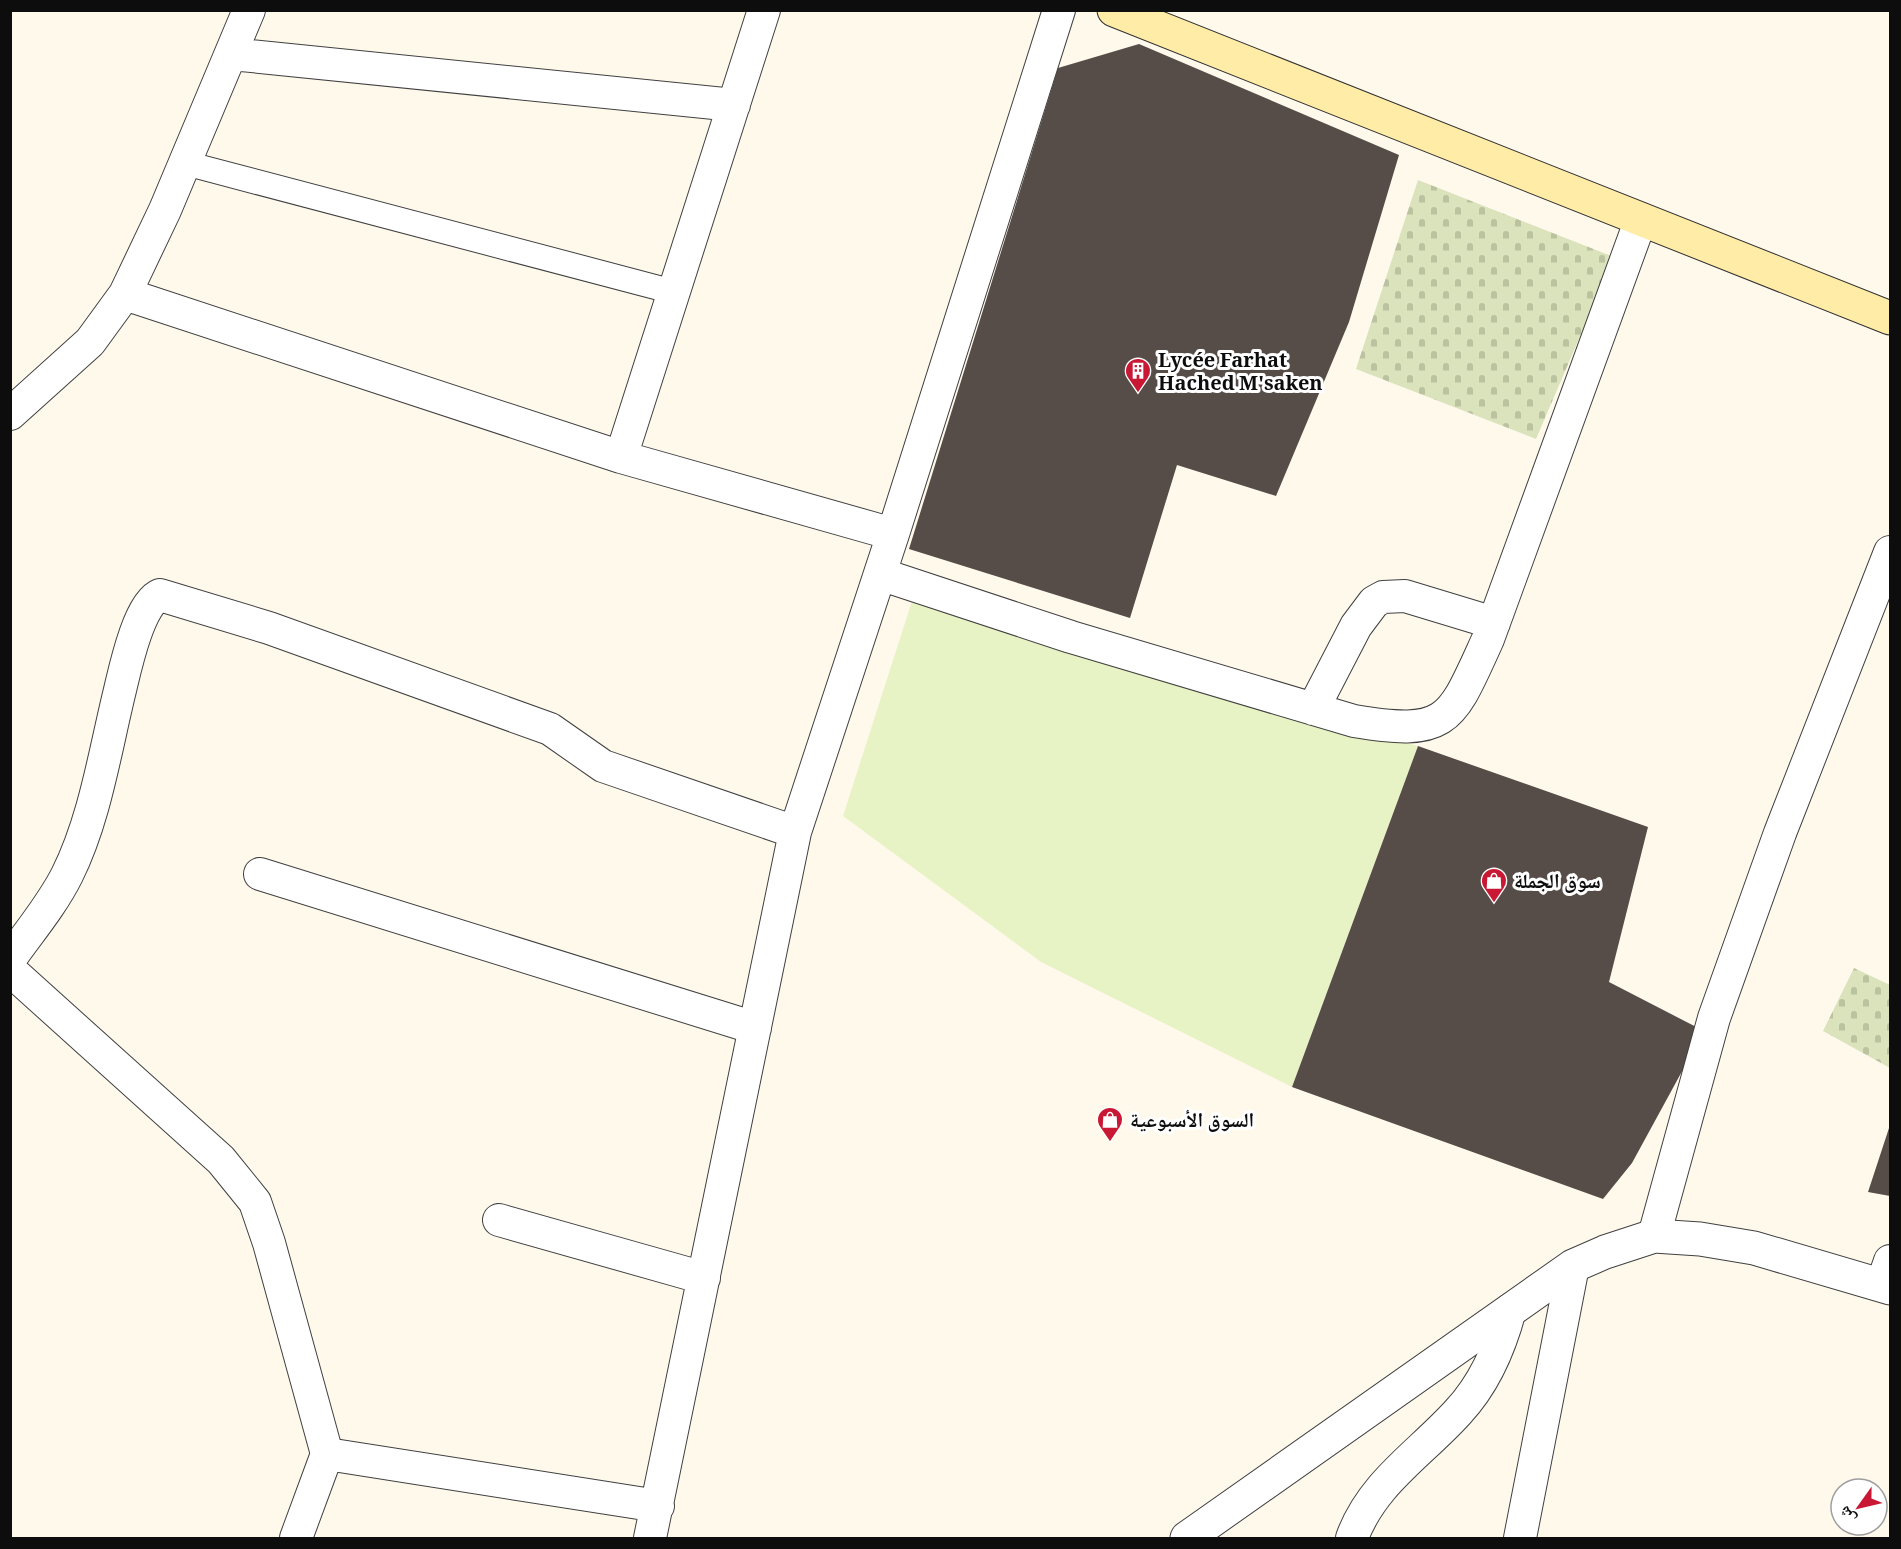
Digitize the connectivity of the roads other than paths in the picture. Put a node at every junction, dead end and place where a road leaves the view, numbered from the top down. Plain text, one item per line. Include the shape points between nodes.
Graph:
1 (249, 10) edge
2 (764, 10) edge
3 (1059, 10) edge
4 (1114, 10) edge
5 (231, 54) junction
6 (734, 105) junction
7 (185, 163) junction
8 (1641, 219) junction
9 (674, 292) junction
10 (125, 294) junction
11 (1890, 318) edge
12 (10, 414) edge
13 (621, 457) junction
14 (893, 534) junction
15 (1890, 552) edge
16 (880, 574) junction
17 (1494, 623) junction
18 (1313, 709) junction
19 (795, 832) junction
20 (260, 874) dead end
21 (10, 959) edge
22 (10, 970) edge
23 (755, 1028) junction
24 (499, 1220) dead end
25 (1654, 1236) junction
26 (1573, 1266) junction
27 (704, 1278) junction
28 (1887, 1278) edge
29 (1510, 1310) junction
30 (327, 1454) junction
31 (658, 1506) junction
32 (296, 1539) edge
33 (650, 1539) edge
34 (1187, 1539) edge
35 (1352, 1539) edge
36 (1520, 1539) edge

1 - 5 street
2 - 6 street
3 - 14 street
4 - 8 main road
5 - 6 street
5 - 7 street
6 - 9 street
7 - 9 street
7 - 10 street
8 - 11 main road
8 - 17 street
9 - 13 street
10 - 12 street via 90,342
10 - 13 street
13 - 14 street
14 - 16 street
15 - 25 street via 1780,833 1714,1018
16 - 18 street via 1071,637
16 - 19 street
17 - 18 street via 1464,693 1440,719 1423,726 1399,728
17 - 18 street via 1405,596 1383,597 1374,602 1356,626
19 - 21 street via 603,766 550,729 269,628 160,595 143,615 124,672 91,810 67,875
19 - 23 street
20 - 23 street
22 - 30 street via 221,1160 255,1202
23 - 27 street
24 - 27 street
25 - 26 street
25 - 28 street via 1754,1248
26 - 29 street
26 - 36 street
27 - 31 street
29 - 34 street
29 - 35 street via 1502,1339 1481,1383 1458,1412 1379,1489 1365,1508
30 - 31 street
30 - 32 street
31 - 33 street

